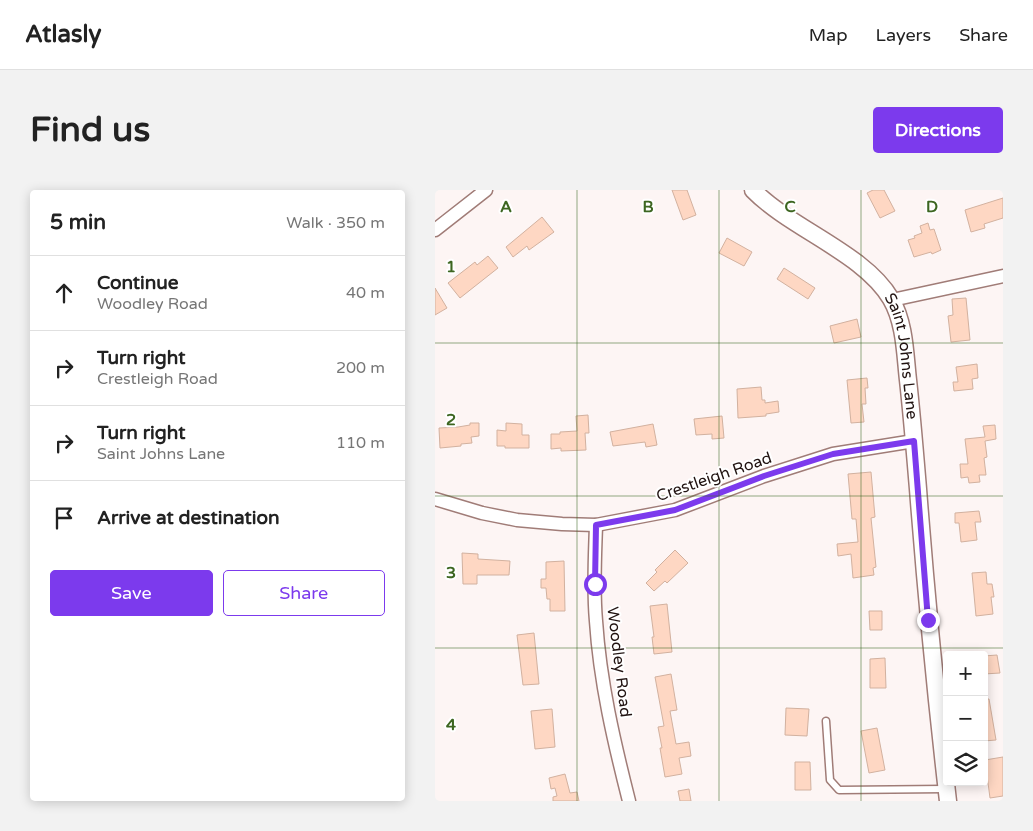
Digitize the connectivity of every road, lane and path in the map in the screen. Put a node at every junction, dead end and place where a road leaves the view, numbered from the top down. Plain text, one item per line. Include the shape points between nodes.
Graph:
1 (486, 190) edge
2 (753, 190) edge
3 (435, 230) edge
4 (1003, 276) edge
5 (892, 300) junction
6 (914, 441) junction
7 (435, 499) edge
8 (596, 525) junction
9 (826, 721) dead end
10 (947, 795) edge
11 (629, 801) edge

1 - 3 street
2 - 5 street, Saint Johns Lane via 783,215 862,268
4 - 5 street
5 - 6 street, Saint Johns Lane via 904,342
6 - 8 street, Crestleigh Road via 833,454 675,510
6 - 10 street, Saint Johns Lane via 928,620
7 - 8 street, Crestleigh Road via 517,520
8 - 11 street, Woodley Road via 596,621 601,669 611,730
9 - 10 lane via 830,780 839,790

